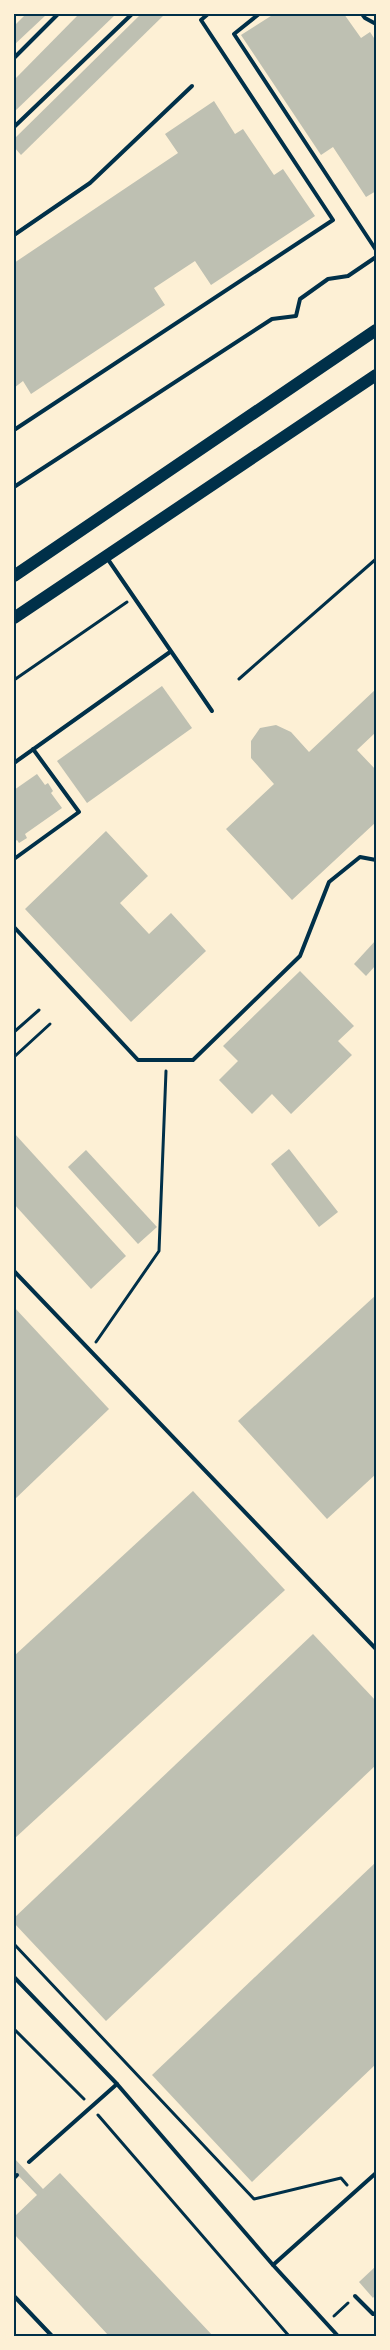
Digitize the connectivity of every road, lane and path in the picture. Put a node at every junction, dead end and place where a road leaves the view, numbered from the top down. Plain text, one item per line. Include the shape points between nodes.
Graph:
1 (58, 14) edge
2 (132, 14) edge
3 (208, 14) edge
4 (260, 14) edge
5 (362, 14) edge
6 (376, 24) edge
7 (14, 58) edge
8 (192, 86) dead end
9 (14, 127) edge
10 (14, 234) edge
11 (376, 250) edge
12 (376, 257) edge
13 (376, 330) edge
14 (376, 375) edge
15 (14, 430) edge
16 (14, 487) edge
17 (105, 555) junction
18 (376, 559) edge
19 (14, 576) edge
20 (133, 598) junction
21 (14, 618) edge
22 (170, 652) junction
23 (239, 679) dead end
24 (14, 680) edge
25 (212, 711) dead end
26 (34, 749) junction
27 (14, 763) edge
28 (14, 859) edge
29 (376, 860) edge
30 (14, 927) edge
31 (39, 1010) dead end
32 (50, 1024) dead end
33 (14, 1032) edge
34 (14, 1056) edge
35 (166, 1060) junction
36 (14, 1271) edge
37 (91, 1350) junction
38 (376, 1648) edge
39 (14, 1944) edge
40 (14, 1977) edge
41 (14, 2029) edge
42 (117, 2084) junction
43 (92, 2107) junction
44 (29, 2162) dead end
45 (376, 2174) edge
46 (354, 2193) junction
47 (273, 2265) junction
48 (14, 2296) edge
49 (356, 2296) joint
50 (376, 2313) edge
51 (326, 2324) junction
52 (52, 2336) edge
53 (289, 2336) edge
54 (338, 2336) edge

1 - 7 lane
2 - 9 lane
3 - 15 lane via 200,20 334,220
4 - 11 lane via 234,34
5 - 6 lane
8 - 10 lane via 90,183
12 - 16 lane via 348,276 328,280 300,298 296,316 272,319
13 - 19 highway
14 - 17 highway
17 - 20 lane
17 - 21 highway
18 - 23 path
20 - 22 lane
20 - 24 path
22 - 25 lane
22 - 26 lane
26 - 27 lane
26 - 28 lane via 79,812
29 - 35 lane via 360,857 329,882 300,956 193,1060
30 - 35 lane via 138,1060
31 - 33 path
32 - 34 path
35 - 37 path via 159,1251
36 - 37 lane
37 - 38 lane
39 - 46 path via 254,2199 341,2178
40 - 42 lane
41 - 43 path
42 - 43 lane
42 - 47 lane
43 - 44 lane
43 - 53 path
45 - 46 lane
46 - 47 lane
47 - 51 lane
48 - 52 lane
49 - 50 lane via 372,2314
49 - 51 path
51 - 54 lane

